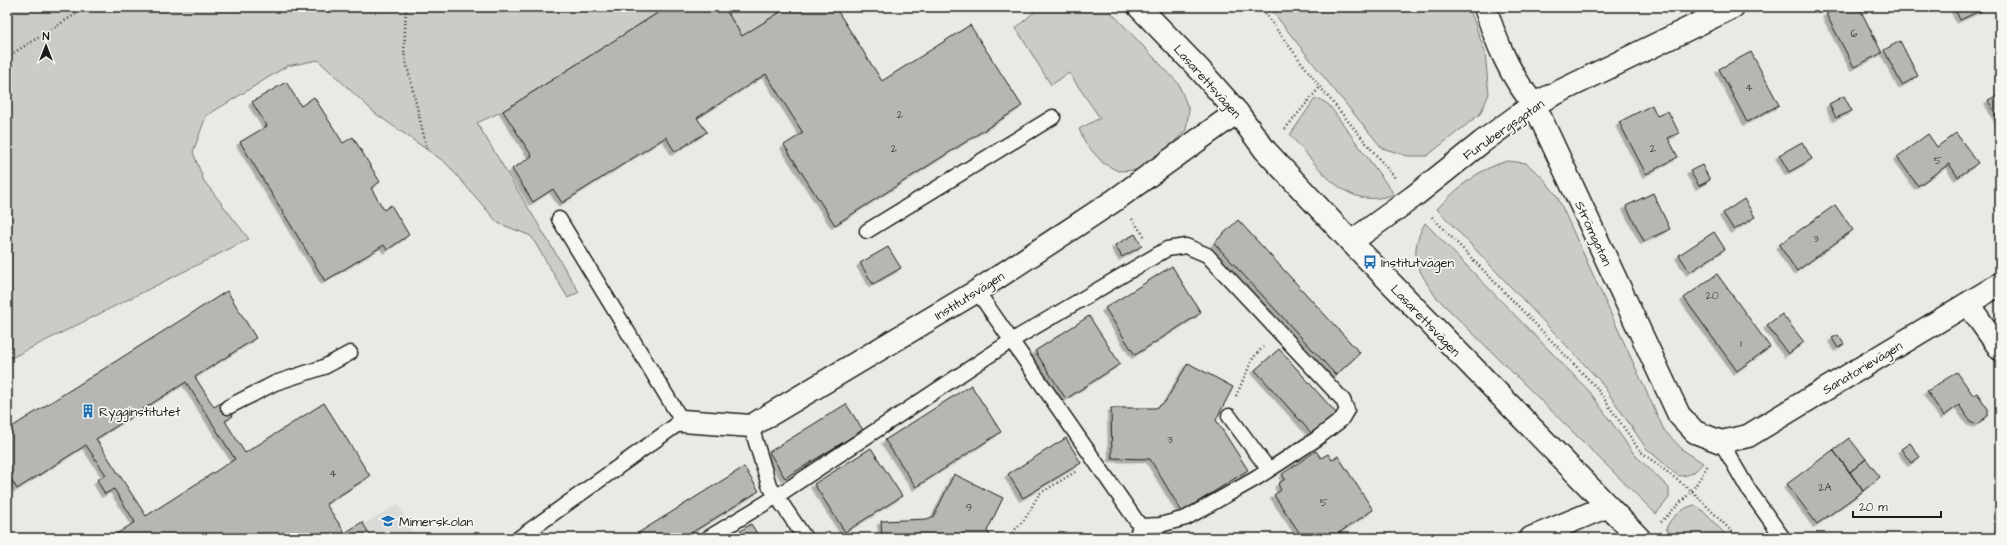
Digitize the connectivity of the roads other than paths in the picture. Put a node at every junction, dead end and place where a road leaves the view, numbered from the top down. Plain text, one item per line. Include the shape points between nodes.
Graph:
1 (1139, 7) edge
2 (1485, 7) edge
3 (1733, 7) edge
4 (1534, 104) junction
5 (1237, 112) junction
6 (1053, 117) dead end
7 (559, 219) dead end
8 (867, 231) dead end
9 (1351, 242) junction
10 (2000, 284) edge
11 (977, 291) junction
12 (1968, 304) junction
13 (1011, 341) junction
14 (2000, 349) edge
15 (350, 353) dead end
16 (228, 407) dead end
17 (1229, 416) road end
18 (682, 421) junction
19 (751, 426) junction
20 (1721, 442) junction
21 (1269, 470) junction
22 (777, 496) junction
23 (1608, 506) junction
24 (1138, 532) edge
25 (519, 538) edge
26 (708, 538) edge
27 (805, 538) edge
28 (1531, 538) edge
29 (1639, 538) edge
30 (1783, 538) edge

1 - 5 street, Lasarettsvägen
2 - 4 street, Strömgatan via 1496,42 1524,93
3 - 4 street, Furubergsgatan
4 - 9 street, Furubergsgatan
4 - 20 street, Strömgatan via 1679,414 1695,432
5 - 9 street, Lasarettsvägen via 1265,150
5 - 11 street, Institutsvägen via 1115,200
6 - 8 lane
7 - 18 lane
9 - 23 street, Lasarettsvägen
10 - 12 street, Sanatorievägen
11 - 13 lane
11 - 19 street, Institutsvägen
12 - 14 street
12 - 20 street, Sanatorievägen via 1748,436
13 - 21 lane via 1167,249 1186,246 1208,256 1343,400 1347,410 1341,420
13 - 22 lane
13 - 24 lane via 1094,460
15 - 16 lane via 324,367 276,383
17 - 21 lane
18 - 19 street
18 - 25 lane
19 - 22 lane via 769,485
20 - 30 lane via 1748,489
21 - 24 lane via 1186,518
22 - 26 lane
22 - 27 lane
23 - 28 street
23 - 29 street, Lasarettsvägen

